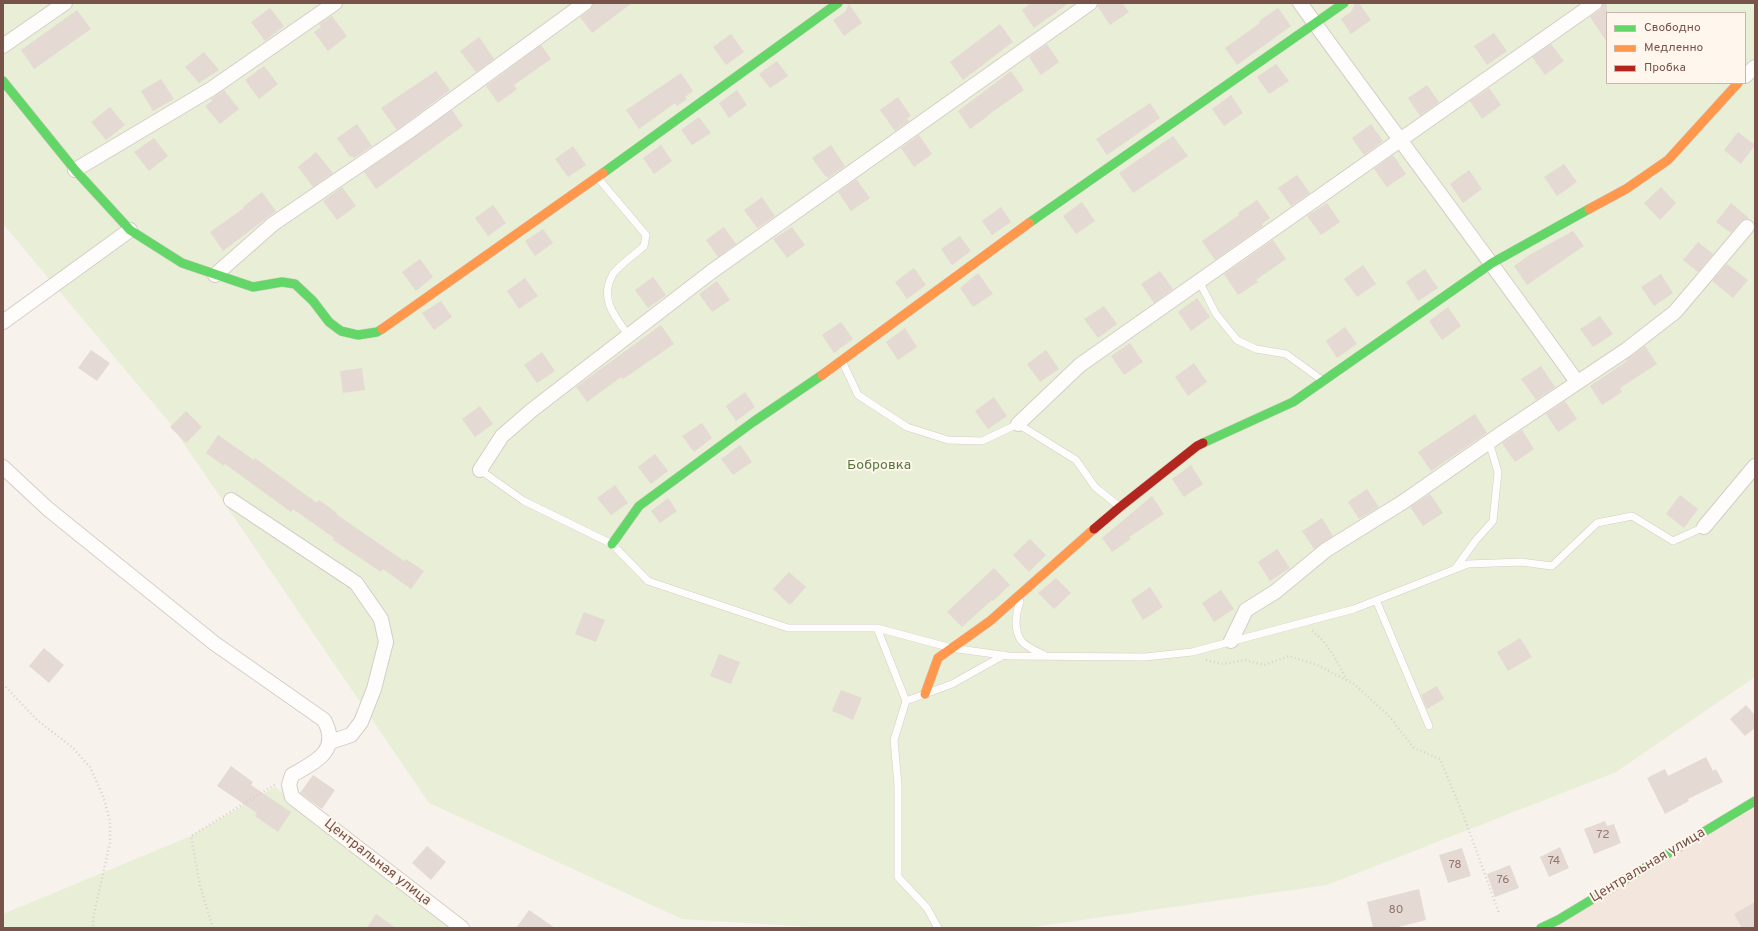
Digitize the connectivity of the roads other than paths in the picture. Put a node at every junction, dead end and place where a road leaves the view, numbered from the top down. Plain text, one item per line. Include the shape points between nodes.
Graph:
1 (65, 3) edge
2 (335, 3) edge
3 (585, 3) edge
4 (838, 3) edge
5 (1090, 3) edge
6 (1300, 3) edge
7 (1344, 3) edge
8 (1594, 3) edge
9 (1316, 24) junction
10 (3, 46) edge
11 (1755, 67) edge
12 (1746, 75) edge
13 (3, 81) edge
14 (1737, 84) edge
15 (1399, 140) junction
16 (75, 170) junction
17 (597, 177) junction
18 (1748, 227) dead end
19 (130, 230) junction
20 (1492, 263) junction
21 (216, 275) junction
22 (1199, 281) junction
23 (3, 322) edge
24 (628, 336) junction
25 (842, 361) junction
26 (1324, 381) junction
27 (1578, 382) junction
28 (1018, 424) junction
29 (1489, 442) junction
30 (1755, 466) edge
31 (3, 467) edge
32 (480, 470) joint
33 (230, 500) dead end
34 (1120, 507) junction
35 (1704, 527) joint
36 (612, 544) junction
37 (1454, 570) junction
38 (1027, 588) junction
39 (1376, 600) junction
40 (877, 628) junction
41 (1231, 641) junction
42 (953, 648) junction
43 (1004, 655) junction
44 (1046, 656) junction
45 (925, 694) junction
46 (906, 701) junction
47 (1429, 726) dead end
48 (330, 742) junction
49 (1755, 801) edge
50 (462, 928) edge
51 (938, 928) edge
52 (1541, 928) edge

1 - 10 street
2 - 16 street via 211,89
3 - 21 street via 408,132 273,224
4 - 17 street
5 - 24 street via 711,272
6 - 9 street
7 - 9 street
8 - 15 street
9 - 15 street
9 - 25 street via 1000,243
11 - 12 street
13 - 16 street
14 - 20 street via 1668,160 1626,189
15 - 20 street
15 - 22 street
16 - 19 street
17 - 21 street via 377,332 358,335 341,331 329,322 313,301 295,284 282,282 253,288
17 - 24 lane via 646,235 644,246 614,273 607,295 613,315
18 - 27 street via 1675,312 1626,350
19 - 21 street via 182,263
19 - 23 street
20 - 26 street
20 - 27 street
22 - 26 lane via 1216,314 1237,340 1256,349 1286,354
22 - 28 street via 1080,366
24 - 32 street via 502,436
25 - 28 lane via 858,395 907,427 948,440 982,441
25 - 36 street via 753,422 639,506
26 - 34 street via 1293,402 1197,446
27 - 29 street
28 - 34 lane via 1076,460 1095,487
29 - 37 lane via 1498,472 1493,521
29 - 41 street via 1403,502 1326,550 1275,592 1246,610
30 - 35 street
31 - 48 street via 48,509 214,643 324,720
32 - 36 lane via 524,501
33 - 48 street via 356,583 381,619 386,642 374,688 360,722 351,735
34 - 38 street
35 - 37 lane via 1673,541 1632,516 1597,523 1552,566 1521,562 1468,564
36 - 40 lane via 648,581 788,628
37 - 39 lane
38 - 42 street via 990,621
38 - 44 lane via 1017,609 1016,633 1027,647
39 - 41 lane via 1354,609
39 - 47 lane
40 - 42 lane
40 - 46 lane
41 - 44 lane via 1192,652 1145,658
42 - 43 lane
42 - 45 street via 938,658
43 - 44 lane
43 - 45 lane via 952,684
45 - 46 lane
46 - 51 lane via 894,740 898,785 898,877 927,908
48 - 50 street, Центральная улица via 326,752 314,763 292,775 289,785 292,797
49 - 52 street, Центральная улица

